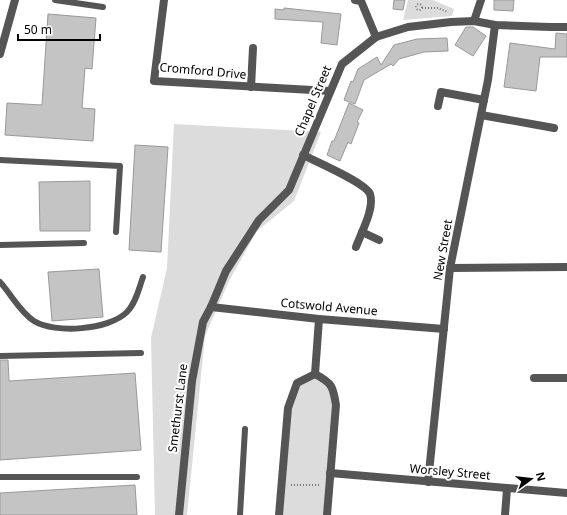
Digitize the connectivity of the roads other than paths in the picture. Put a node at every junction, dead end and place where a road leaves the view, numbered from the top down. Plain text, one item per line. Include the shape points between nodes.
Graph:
1 (15, 0) edge
2 (55, 0) edge
3 (164, 0) edge
4 (359, 0) edge
5 (481, 0) edge
6 (103, 8) dead end
7 (474, 21) junction
8 (495, 25) junction
9 (567, 27) edge
10 (376, 37) junction
11 (253, 48) dead end
12 (0, 54) edge
13 (251, 87) junction
14 (330, 91) junction
15 (484, 100) junction
16 (438, 106) dead end
17 (481, 115) junction
18 (554, 128) dead end
19 (303, 155) junction
20 (0, 160) edge
21 (116, 232) dead end
22 (362, 232) junction
23 (379, 240) dead end
24 (84, 243) dead end
25 (0, 246) edge
26 (356, 247) dead end
27 (450, 268) junction
28 (567, 268) edge
29 (143, 277) dead end
30 (0, 282) edge
31 (211, 307) junction
32 (319, 318) junction
33 (444, 329) junction
34 (141, 353) dead end
35 (0, 356) edge
36 (315, 374) junction
37 (534, 378) dead end
38 (567, 378) edge
39 (245, 429) dead end
40 (330, 473) junction
41 (0, 477) edge
42 (137, 477) dead end
43 (428, 482) junction
44 (507, 488) junction
45 (567, 493) edge
46 (179, 515) edge
47 (240, 515) edge
48 (279, 515) edge
49 (327, 515) edge
50 (505, 515) edge

1 - 12 street
2 - 6 lane
3 - 13 street, Cromford Drive via 154,81
4 - 10 street
5 - 7 street
7 - 8 street, Chapel Street
7 - 10 street, Chapel Street via 408,27
8 - 9 street, Chapel Street
8 - 15 street, New Street
10 - 14 street, Chapel Street via 342,64
11 - 13 street
13 - 14 street, Cromford Drive
14 - 19 street, Chapel Street
15 - 16 street via 441,92
15 - 17 street, New Street
17 - 18 street
17 - 27 street, New Street
19 - 22 street via 361,184 370,193 369,215
19 - 31 street, Chapel Street via 289,190 259,220 226,271
20 - 21 lane via 120,166
22 - 23 street
22 - 26 street
24 - 25 lane
27 - 28 street
27 - 33 street, New Street
29 - 30 lane via 134,302 116,321 102,326 80,328 45,326 33,320
31 - 32 street, Cotswold Avenue
31 - 46 street, Smethurst Lane via 203,322 192,381
32 - 33 street, Cotswold Avenue
32 - 36 street
33 - 43 street, New Street
34 - 35 lane
36 - 40 street via 326,380 333,390 336,405
36 - 48 street via 296,383 288,408
37 - 38 street
39 - 47 lane
40 - 43 street, Worsley Street
40 - 49 street
41 - 42 lane
43 - 44 street, Worsley Street
44 - 45 street, Worsley Street
44 - 50 street

